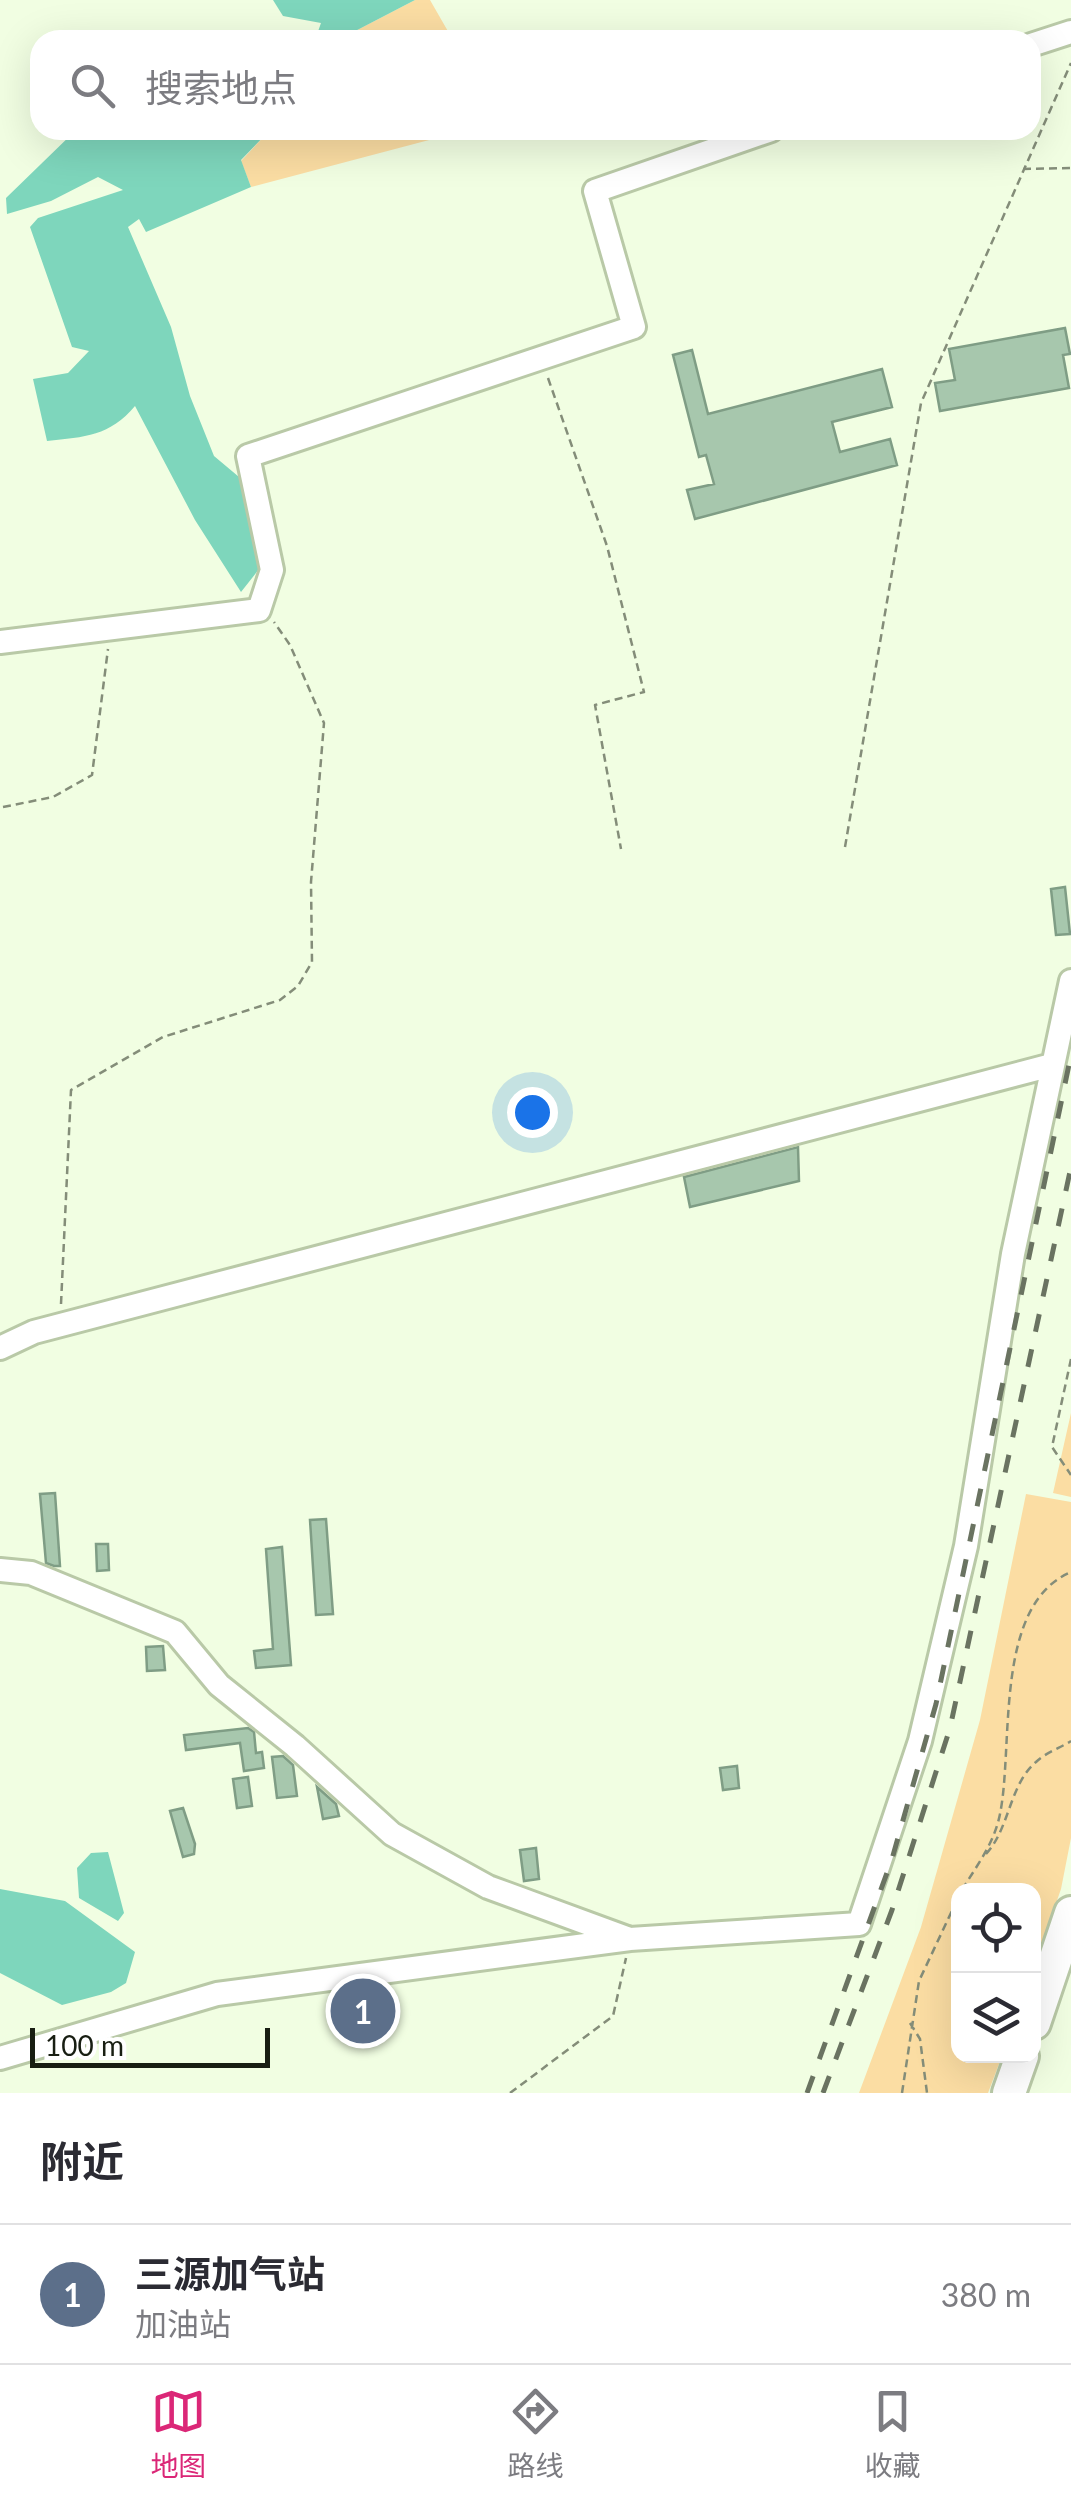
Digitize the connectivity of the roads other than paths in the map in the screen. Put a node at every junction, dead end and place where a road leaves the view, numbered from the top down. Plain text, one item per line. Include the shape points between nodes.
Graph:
1 (1071, 32) edge
2 (1041, 42) edge
3 (742, 140) edge
4 (0, 642) edge
5 (1071, 981) edge
6 (1052, 1064) junction
7 (0, 1348) edge
8 (0, 1570) edge
9 (1071, 1913) edge
10 (630, 1939) junction
11 (1041, 2002) edge
12 (0, 2058) edge
13 (1021, 2063) edge
14 (1016, 2091) edge

1 - 2 street
3 - 4 street via 595,191 634,327 248,456 272,570 258,610
5 - 6 street
6 - 7 street via 60,1325
6 - 10 street via 1013,1254 966,1546 920,1741 859,1924
8 - 10 street via 31,1572 174,1632 219,1685 392,1834 488,1887
9 - 11 highway
10 - 12 street via 217,1994
13 - 14 highway

